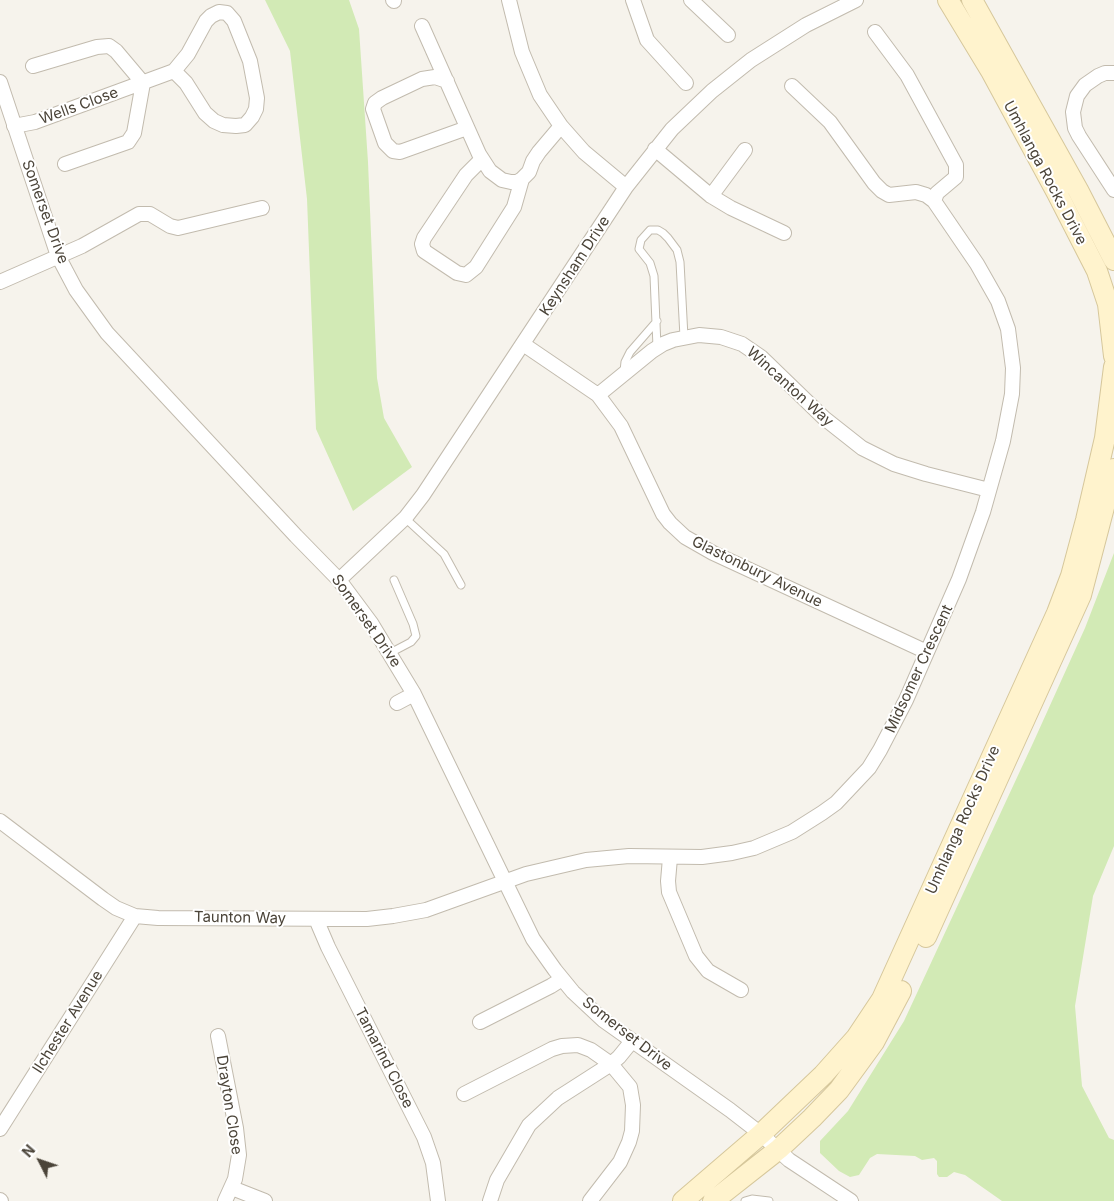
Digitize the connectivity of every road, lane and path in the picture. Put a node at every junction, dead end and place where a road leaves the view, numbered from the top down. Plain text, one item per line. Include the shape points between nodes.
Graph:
1 (510, 0) edge
2 (691, 0) edge
3 (856, 0) edge
4 (948, 0) edge
5 (972, 0) edge
6 (638, 3) edge
7 (422, 26) dead end
8 (875, 32) dead end
9 (728, 35) dead end
10 (33, 66) dead end
11 (174, 72) junction
12 (1114, 73) edge
13 (447, 81) junction
14 (0, 82) edge
15 (143, 82) junction
16 (686, 83) dead end
17 (792, 86) dead end
18 (14, 126) junction
19 (561, 126) junction
20 (468, 128) junction
21 (656, 149) junction
22 (745, 150) dead end
23 (482, 159) junction
24 (65, 164) dead end
25 (522, 179) junction
26 (626, 187) junction
27 (1078, 190) junction
28 (1114, 190) edge
29 (711, 196) junction
30 (934, 200) junction
31 (262, 208) dead end
32 (784, 233) dead end
33 (1114, 236) edge
34 (58, 256) junction
35 (1114, 260) edge
36 (0, 282) edge
37 (1108, 283) edge
38 (657, 321) junction
39 (684, 337) junction
40 (523, 344) junction
41 (657, 348) junction
42 (1114, 356) edge
43 (1114, 367) edge
44 (623, 374) junction
45 (598, 395) junction
46 (1114, 469) edge
47 (988, 490) junction
48 (405, 518) junction
49 (339, 580) junction
50 (394, 580) dead end
51 (461, 585) dead end
52 (927, 652) junction
53 (390, 653) junction
54 (414, 694) junction
55 (397, 703) dead end
56 (0, 821) edge
57 (670, 858) junction
58 (504, 881) junction
59 (135, 916) junction
60 (316, 919) junction
61 (562, 978) junction
62 (742, 990) dead end
63 (480, 1022) dead end
64 (218, 1036) dead end
65 (632, 1041) junction
66 (615, 1061) junction
67 (464, 1094) dead end
68 (0, 1129) edge
69 (761, 1134) junction
70 (779, 1149) junction
71 (232, 1188) junction
72 (225, 1201) edge
73 (265, 1201) edge
74 (438, 1201) edge
75 (490, 1201) edge
76 (590, 1201) edge
77 (683, 1201) edge
78 (713, 1201) edge
79 (745, 1201) edge
80 (769, 1201) edge
81 (849, 1201) edge

1 - 19 street via 530,72 540,95
2 - 9 street
3 - 21 street, Keynsham Drive via 806,25 751,60 706,97
4 - 37 main road, Umhlanga Rocks Drive
5 - 27 main road, Umhlanga Rocks Drive
6 - 16 street via 647,40
7 - 13 street
8 - 30 street via 907,76 956,165 956,177 937,193
10 - 15 street via 109,46
11 - 11 street via 206,21 215,13 227,13 234,21 250,61 257,98 252,117 244,125 236,126 214,120
11 - 15 street, Wells Close
12 - 28 street via 1105,73 1085,85 1077,96 1073,112 1079,136
13 - 20 street
13 - 20 street via 435,77 422,79 375,103 374,109 386,143 393,151 400,152
14 - 18 street, Somerset Drive
15 - 18 street, Wells Close via 35,122
15 - 24 street via 134,133 128,142
17 - 30 street via 830,122 882,191 889,194 916,192
18 - 34 street, Somerset Drive
19 - 25 street
19 - 26 street via 584,152
20 - 23 street
21 - 26 street, Keynsham Drive
21 - 29 street
22 - 29 street
23 - 25 street via 502,180 516,182
23 - 25 street via 466,175 422,244 424,251 457,273 466,275 476,266 514,207
26 - 40 street, Keynsham Drive
27 - 33 main road
27 - 35 main road, Umhlanga Rocks Drive
29 - 32 street
30 - 47 street, Midsomer Crescent via 992,290 1010,339 1014,368 1012,394 1003,441
31 - 34 street via 178,228 150,214 139,214
34 - 36 street
34 - 49 street, Somerset Drive via 76,290 107,333
37 - 42 main road, Umhlanga Rocks Drive
38 - 39 lane via 654,276 650,263 639,249 641,240 650,230 658,230 668,238 678,255
38 - 41 lane
38 - 44 lane via 630,352
39 - 41 street, Wincanton Way
39 - 47 street, Wincanton Way via 710,335 747,348 761,357 840,431 878,457
40 - 45 street, Glastonbury Avenue
40 - 48 street, Keynsham Drive via 439,473
41 - 44 street, Wincanton Way
43 - 69 main road, Umhlanga Rocks Drive via 1105,438 1086,520 1057,613 902,957 882,999 856,1038 823,1075
44 - 45 street, Wincanton Way
45 - 52 street, Glastonbury Avenue via 621,426 663,514 686,537 721,557
46 - 70 main road, Umhlanga Rocks Drive via 1081,595 899,995 874,1042 839,1090
47 - 52 street, Midsomer Crescent via 965,565
48 - 49 street, Keynsham Drive
48 - 51 lane via 444,554
49 - 53 street, Somerset Drive
50 - 53 lane via 416,636
52 - 57 street, Midsomer Crescent via 880,750 869,768 836,803 792,832 754,848 702,857
53 - 54 street, Somerset Drive
54 - 55 street
54 - 58 street, Somerset Drive
56 - 59 street, Taunton Way via 103,899
57 - 58 street, Midsomer Crescent via 599,858
57 - 62 street via 669,892 696,956 708,971
58 - 60 street, Taunton Way via 426,910 379,918
58 - 61 street, Somerset Drive via 532,939
59 - 60 street, Taunton Way
59 - 68 street, Ilchester Avenue
60 - 74 street, Tamarind Close via 424,1137 433,1163
61 - 63 street
61 - 65 street, Somerset Drive via 586,1004
64 - 71 street, Drayton Close via 239,1144
65 - 66 street
65 - 69 street, Somerset Drive
66 - 67 street via 578,1045 562,1046
66 - 75 street via 558,1098 529,1125 497,1180
66 - 76 street via 630,1087 632,1131 620,1162
69 - 70 street, Somerset Drive
69 - 77 main road, Umhlanga Rocks Drive
70 - 78 main road, Umhlanga Rocks Drive
70 - 81 street, Somerset Drive
71 - 72 street, Drayton Close
71 - 73 street
79 - 80 lane

